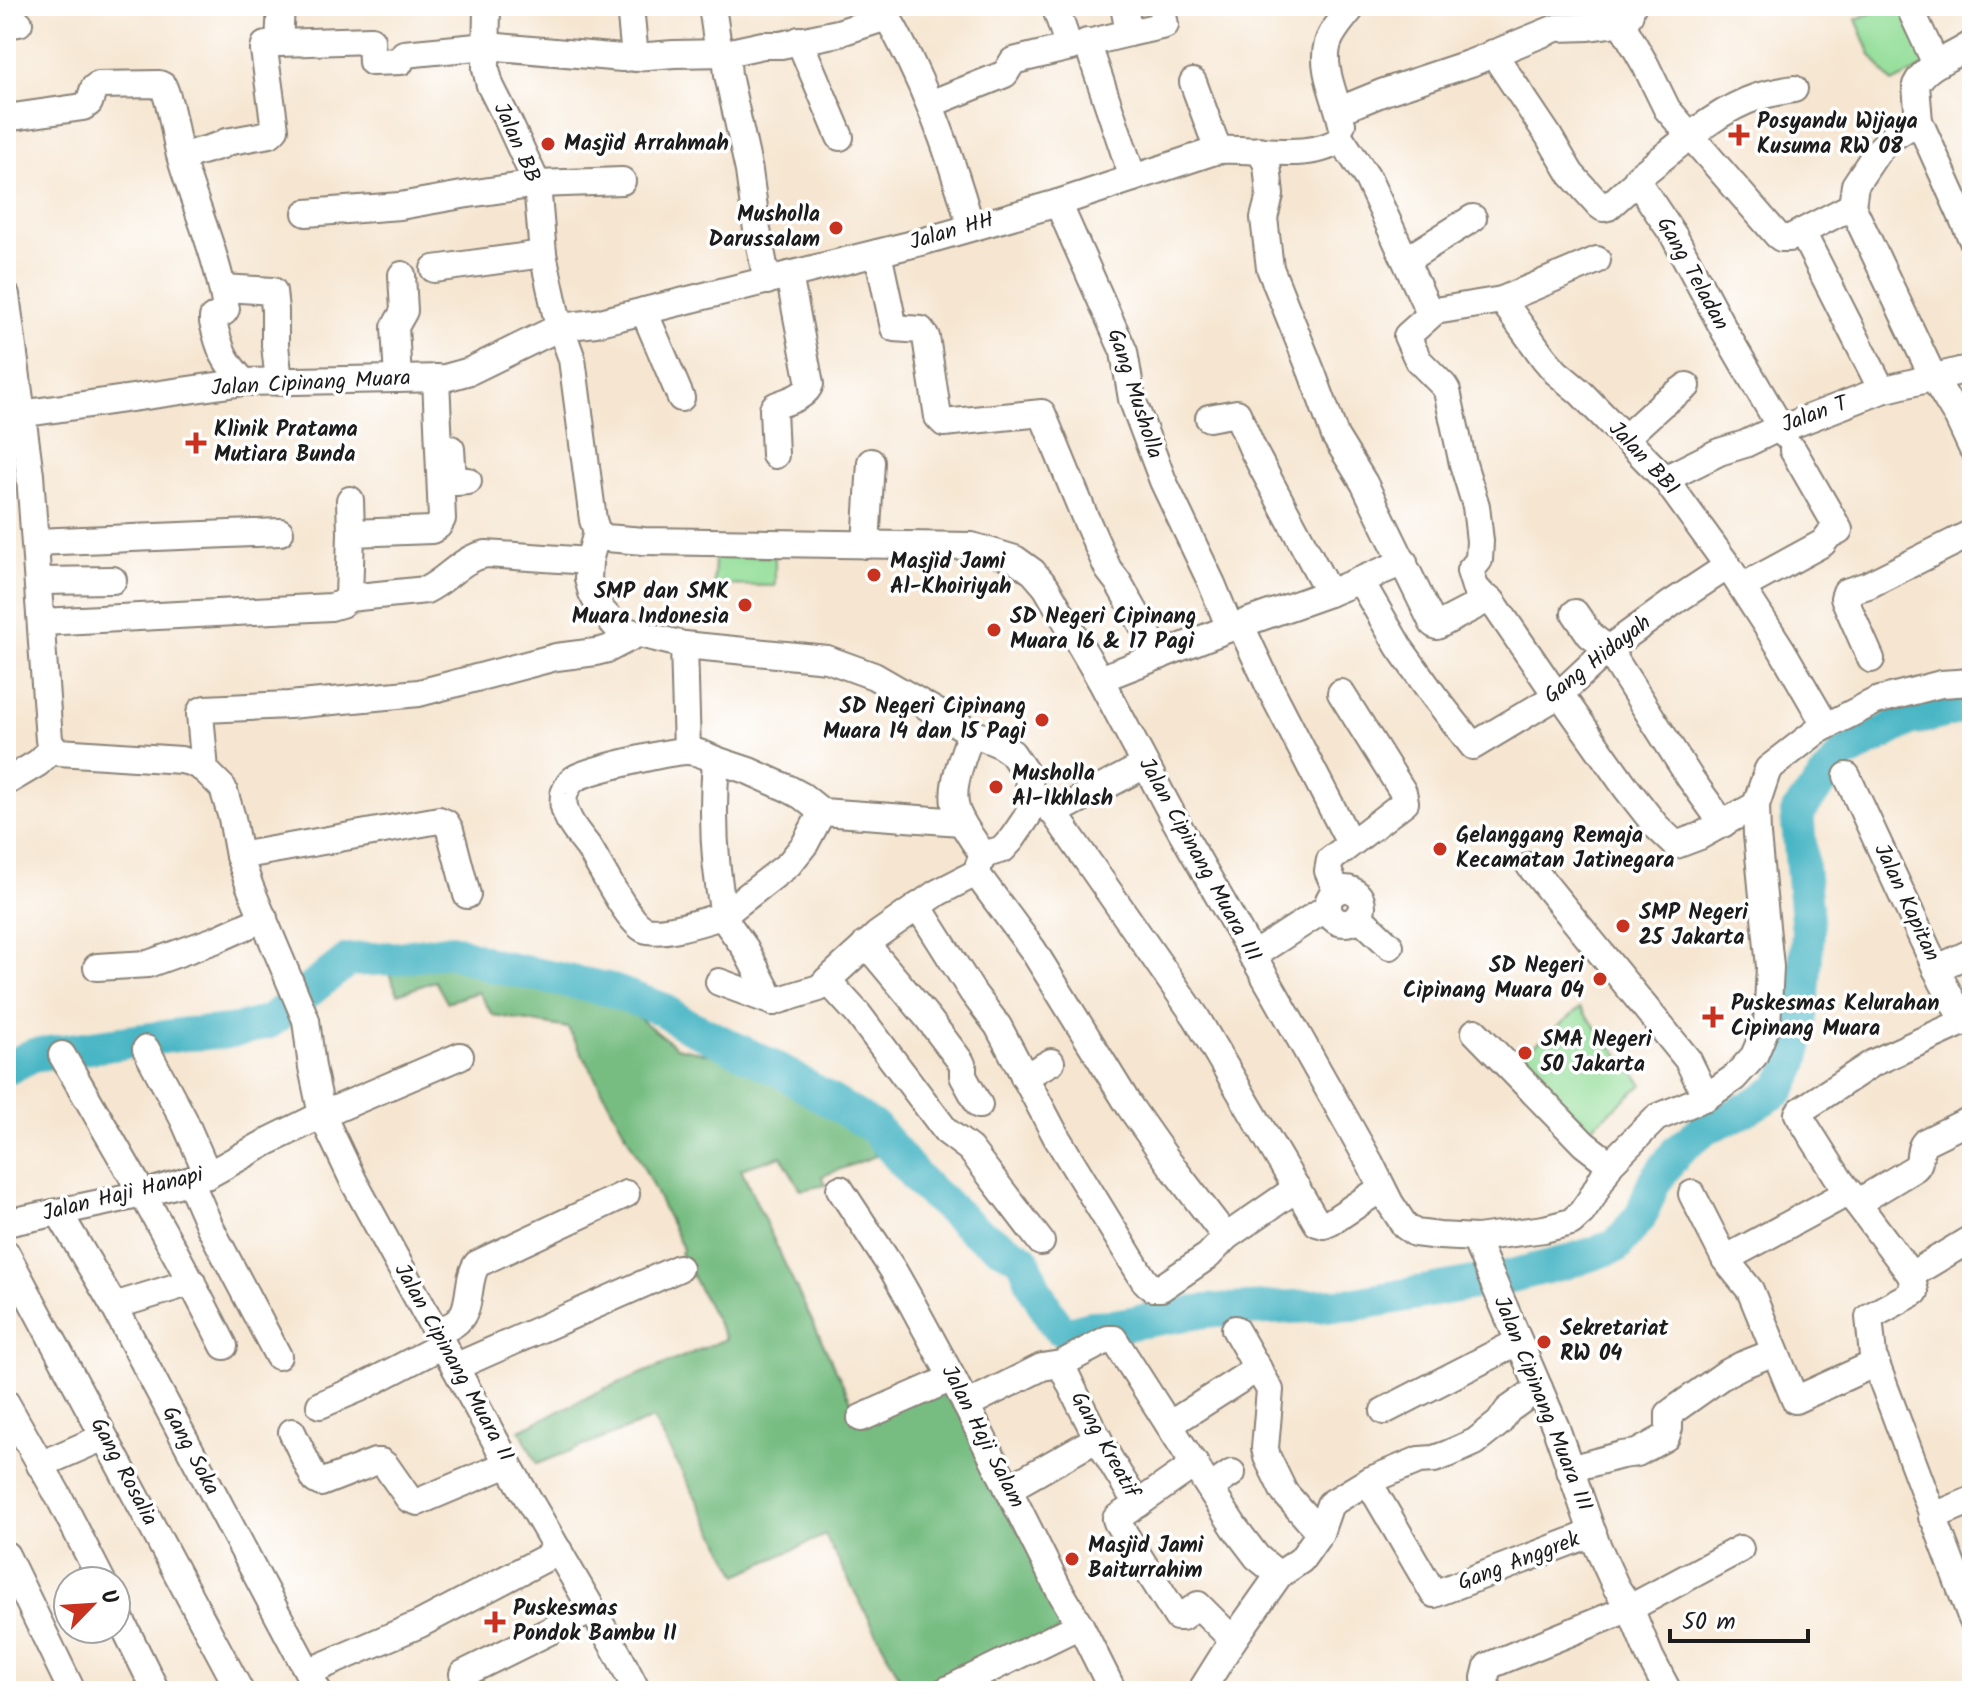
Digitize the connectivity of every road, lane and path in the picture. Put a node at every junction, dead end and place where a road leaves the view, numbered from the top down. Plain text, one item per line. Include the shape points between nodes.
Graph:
1 (281, 6) edge
2 (487, 6) edge
3 (630, 6) edge
4 (712, 6) edge
5 (1055, 6) edge
6 (1124, 6) edge
7 (1161, 6) edge
8 (1353, 6) edge
9 (1909, 6) edge
10 (884, 12) edge
11 (1628, 14) edge
12 (1129, 33) junction
13 (799, 40) junction
14 (279, 43) junction
15 (1078, 45) junction
16 (487, 46) junction
17 (723, 53) junction
18 (1493, 53) junction
19 (1968, 55) edge
20 (635, 58) junction
21 (1936, 64) junction
22 (1193, 82) dead end
23 (1794, 89) dead end
24 (930, 104) junction
25 (1340, 110) junction
26 (6, 118) edge
27 (1919, 121) junction
28 (1691, 136) junction
29 (840, 137) dead end
30 (1341, 139) junction
31 (1218, 150) junction
32 (1259, 150) junction
33 (181, 157) junction
34 (1133, 178) junction
35 (622, 181) dead end
36 (1637, 181) junction
37 (537, 184) junction
38 (1058, 203) junction
39 (1852, 206) junction
40 (306, 213) dead end
41 (1473, 218) dead end
42 (971, 227) junction
43 (1794, 236) junction
44 (1972, 239) edge
45 (878, 253) junction
46 (543, 254) junction
47 (1406, 260) junction
48 (1597, 260) dead end
49 (434, 269) dead end
50 (402, 275) dead end
51 (778, 278) junction
52 (223, 288) junction
53 (6, 295) edge
54 (1502, 300) junction
55 (644, 311) junction
56 (1435, 311) junction
57 (560, 327) junction
58 (1972, 368) edge
59 (1933, 377) junction
60 (440, 378) junction
61 (398, 379) junction
62 (244, 382) junction
63 (279, 382) junction
64 (1687, 386) dead end
65 (1882, 390) junction
66 (681, 398) dead end
67 (14, 415) edge
68 (1209, 418) dead end
69 (1625, 438) junction
70 (1786, 438) junction
71 (1972, 448) edge
72 (775, 455) dead end
73 (871, 462) dead end
74 (1665, 479) junction
75 (468, 481) dead end
76 (350, 500) dead end
77 (280, 532) dead end
78 (597, 532) junction
79 (351, 533) junction
80 (1972, 533) edge
81 (1829, 535) joint
82 (35, 542) junction
83 (866, 545) junction
84 (589, 561) junction
85 (1404, 562) junction
86 (1735, 576) junction
87 (113, 580) dead end
88 (1360, 580) junction
89 (39, 581) junction
90 (1329, 593) junction
91 (349, 598) junction
92 (1487, 600) junction
93 (1575, 613) dead end
94 (42, 622) junction
95 (1235, 626) junction
96 (637, 634) junction
97 (684, 645) junction
98 (1608, 649) junction
99 (1160, 656) junction
100 (1871, 659) dead end
101 (1100, 679) junction
102 (1972, 682) edge
103 (1341, 693) dead end
104 (1558, 695) junction
105 (1826, 726) junction
106 (971, 732) junction
107 (53, 748) junction
108 (687, 751) junction
109 (716, 760) junction
110 (1145, 765) junction
111 (205, 770) junction
112 (1847, 776) dead end
113 (6, 782) edge
114 (1031, 792) junction
115 (1756, 805) junction
116 (822, 812) junction
117 (1054, 813) junction
118 (961, 822) junction
119 (1723, 824) junction
120 (1350, 843) junction
121 (239, 856) junction
122 (980, 864) junction
123 (1530, 866) dead end
124 (467, 895) dead end
125 (918, 906) junction
126 (1339, 908) junction
127 (723, 915) junction
128 (264, 918) junction
129 (866, 944) junction
130 (1390, 946) dead end
131 (1972, 952) edge
132 (1255, 961) junction
133 (97, 967) dead end
134 (1936, 969) junction
135 (827, 980) junction
136 (719, 982) dead end
137 (773, 1002) junction
138 (1968, 1020) edge
139 (1475, 1032) dead end
140 (146, 1049) dead end
141 (62, 1055) dead end
142 (460, 1056) dead end
143 (1051, 1062) dead end
144 (1024, 1077) junction
145 (1706, 1097) junction
146 (979, 1105) dead end
147 (322, 1115) junction
148 (1972, 1119) edge
149 (1610, 1164) junction
150 (199, 1178) junction
151 (1297, 1188) junction
152 (1382, 1188) junction
153 (840, 1189) dead end
154 (143, 1194) junction
155 (626, 1194) dead end
156 (1692, 1194) dead end
157 (1853, 1198) junction
158 (59, 1213) junction
159 (6, 1223) edge
160 (1226, 1237) junction
161 (1972, 1238) edge
162 (1041, 1242) dead end
163 (1477, 1242) junction
164 (6, 1253) edge
165 (1725, 1259) junction
166 (679, 1268) dead end
167 (1911, 1275) junction
168 (192, 1282) junction
169 (114, 1306) junction
170 (1235, 1329) dead end
171 (1518, 1342) junction
172 (224, 1346) dead end
173 (445, 1348) junction
174 (1775, 1352) junction
175 (278, 1356) dead end
176 (1876, 1363) junction
177 (1061, 1364) junction
178 (1258, 1368) junction
179 (952, 1378) junction
180 (1539, 1388) junction
181 (6, 1403) edge
182 (320, 1405) dead end
183 (966, 1405) junction
184 (1384, 1411) dead end
185 (861, 1418) dead end
186 (1169, 1425) junction
187 (292, 1432) dead end
188 (104, 1437) junction
189 (1098, 1438) junction
190 (508, 1464) junction
191 (1195, 1464) junction
192 (40, 1465) junction
193 (1569, 1469) junction
194 (1368, 1481) junction
195 (1008, 1489) junction
196 (1972, 1500) edge
197 (1138, 1504) junction
198 (1932, 1517) junction
199 (1320, 1533) junction
200 (1593, 1533) junction
201 (1740, 1549) dead end
202 (559, 1551) junction
203 (6, 1555) edge
204 (94, 1565) edge
205 (1279, 1575) junction
206 (1630, 1608) junction
207 (592, 1610) junction
208 (1972, 1619) edge
209 (1080, 1625) junction
210 (1233, 1640) junction
211 (132, 1642) edge
212 (463, 1674) dead end
213 (313, 1682) edge
214 (72, 1691) edge
215 (156, 1691) edge
216 (240, 1691) edge
217 (637, 1691) edge
218 (945, 1691) edge
219 (1113, 1691) edge
220 (1201, 1691) edge
221 (1487, 1691) edge
222 (1668, 1691) edge

1 - 14 street
2 - 16 street, Jalan BB
3 - 20 street
4 - 17 street
5 - 15 street
6 - 12 street
7 - 12 street via 1165,25
8 - 25 street via 1326,53
9 - 21 street
10 - 13 street via 838,33
10 - 24 street
11 - 18 street via 1589,27 1556,28
11 - 28 street via 1625,30 1667,109
12 - 15 street
13 - 17 street
13 - 29 street
14 - 16 street via 371,40 372,62
14 - 33 street via 265,45 264,50 273,132
15 - 24 street via 1013,61 1005,74
15 - 34 street
16 - 20 street
16 - 37 street, Jalan BB via 490,85
17 - 20 street
17 - 51 street via 757,230
18 - 25 street
18 - 36 street via 1571,174 1599,205 1608,207
19 - 21 street
21 - 27 street via 1916,85
22 - 31 street
23 - 28 street via 1742,103
24 - 42 street
25 - 30 street
26 - 33 street via 83,107 98,85 159,84 166,90
27 - 39 street via 1877,152 1855,185
27 - 44 street
28 - 36 street
28 - 43 street via 1777,235
30 - 32 street, Jalan HH via 1312,150
30 - 47 street via 1368,179
31 - 32 street, Jalan HH
31 - 34 street, Jalan HH
32 - 85 street via 1267,164 1270,195 1264,218 1270,268 1335,436
33 - 52 street
34 - 38 street, Jalan HH
35 - 37 street
36 - 70 street, Gang Teladan via 1674,236
37 - 40 street via 400,206
37 - 46 street, Jalan BB
38 - 42 street, Jalan HH
38 - 95 street, Gang Musholla via 1124,352 1132,399 1163,481
39 - 43 street
39 - 59 street
41 - 47 street
42 - 45 street, Jalan HH
43 - 65 street
45 - 51 street, Jalan HH
45 - 99 street via 894,328 921,330 926,337 938,417 944,423 1042,413 1108,569
46 - 49 street
46 - 57 street, Jalan BB
47 - 56 street via 1426,305
48 - 54 street
50 - 61 street via 404,311 395,330
51 - 55 street, Jalan HH
51 - 72 street via 810,384 804,393 773,409
52 - 62 street via 226,309 213,322 222,355
52 - 63 street via 273,291
53 - 67 street
54 - 56 street
54 - 69 street, Jalan BB1 via 1550,365
55 - 57 street, Jalan HH
55 - 66 street
56 - 92 street via 1408,339 1418,360 1447,391 1476,506 1479,560 1470,571
57 - 60 street, Jalan Cipinang Muara via 470,371
57 - 78 street via 572,359
58 - 59 street, Jalan T
59 - 65 street, Jalan T
59 - 71 street
60 - 61 street, Jalan Cipinang Muara
60 - 75 street via 453,478
60 - 79 street via 438,526
61 - 63 street, Jalan Cipinang Muara
62 - 63 street, Jalan Cipinang Muara
62 - 67 street, Jalan Cipinang Muara
64 - 69 street
65 - 70 street, Jalan T
67 - 82 street
68 - 90 street via 1237,413
69 - 74 street, Jalan BB1
70 - 74 street, Jalan T via 1776,429
70 - 81 street, Gang Teladan via 1839,530
73 - 83 street
74 - 86 street, Jalan BB1
76 - 79 street
77 - 82 street
78 - 83 street, Jalan Cipinang Muara III via 606,538 644,541
78 - 84 street
79 - 91 street
80 - 100 street via 1846,592
81 - 86 street, Gang Hidayah via 1823,543
82 - 89 street
83 - 101 street, Jalan Cipinang Muara III via 972,546 1015,559 1046,587
84 - 91 street via 486,554 465,561 426,590
84 - 96 street via 588,579 601,610 619,629
85 - 88 street
85 - 92 street via 1437,626
86 - 98 street, Gang Hidayah via 1672,603
86 - 105 street, Jalan BB1
87 - 89 street
88 - 90 street
88 - 104 street, Gang Hidayah via 1399,647 1473,746
89 - 94 street
90 - 95 street
91 - 94 street via 331,607
92 - 104 street
93 - 98 street
94 - 107 street
95 - 99 street
95 - 120 street, Gang Musholla
96 - 97 street
96 - 111 street via 608,649 419,693 205,709 200,714
97 - 106 street via 827,659 874,676
97 - 108 street
98 - 104 street, Gang Hidayah
98 - 119 street
99 - 101 street
101 - 110 street, Jalan Cipinang Muara III
102 - 105 street via 1941,684 1876,701
103 - 120 street via 1405,802
104 - 119 street via 1676,845
105 - 115 street via 1768,769
106 - 114 street via 1012,753
106 - 118 street via 954,793
107 - 111 street via 181,760
107 - 113 street
108 - 109 street
108 - 127 street via 583,775 568,786 564,806 617,896 643,928 653,931
109 - 116 street via 787,788
109 - 127 street via 713,829
110 - 117 street
110 - 132 street, Jalan Cipinang Muara III
111 - 121 street via 223,788
112 - 134 street, Jalan Kapitan
114 - 117 street
114 - 122 street via 1027,817 1012,839
115 - 119 street
115 - 145 street via 1770,967 1767,1025 1754,1056
116 - 118 street
116 - 127 street via 789,864
117 - 151 street via 1196,1017
118 - 122 street
120 - 126 street via 1327,864
121 - 124 street via 439,820 450,830
121 - 128 street
122 - 125 street
122 - 160 street via 1130,1107
123 - 145 street via 1688,1060
125 - 129 street
125 - 144 street via 998,1026
126 - 130 street
126 - 132 street
127 - 137 street
128 - 133 street via 148,964
128 - 147 street, Jalan Cipinang Muara II via 306,1020
129 - 135 street
129 - 146 street via 961,1062
131 - 134 street
132 - 152 street, Jalan Cipinang Muara III
134 - 138 street, Jalan Kapitan
135 - 137 street via 819,988
135 - 162 street
136 - 137 street
138 - 157 street via 1873,1063 1800,1111 1799,1118
139 - 149 street
140 - 150 street via 184,1120
141 - 154 street
142 - 147 street, Jalan Haji Hanapi
143 - 144 street
144 - 160 street via 1152,1288 1161,1288 1197,1264
145 - 149 street via 1656,1118
147 - 150 street, Jalan Haji Hanapi
147 - 173 street, Jalan Cipinang Muara II
148 - 157 street via 1925,1142 1915,1168
149 - 163 street via 1571,1222
150 - 154 street, Jalan Haji Hanapi
150 - 175 street via 210,1227
151 - 152 street via 1319,1225
151 - 160 street
152 - 163 street, Jalan Cipinang Muara III via 1415,1233
153 - 179 street, Jalan Haji Salam via 893,1270
154 - 158 street, Jalan Haji Hanapi
154 - 168 street
155 - 173 street via 477,1264 466,1309
156 - 165 street
157 - 165 street
157 - 167 street
158 - 159 street, Jalan Haji Hanapi
158 - 169 street, Gang Soka
161 - 167 street
163 - 171 street, Jalan Cipinang Muara III
164 - 188 street, Gang Rosalia
165 - 174 street via 1750,1290
166 - 173 street
167 - 176 street via 1915,1292 1869,1317
168 - 169 street
168 - 172 street
169 - 213 street, Gang Soka
170 - 178 street
171 - 180 street, Jalan Cipinang Muara III
171 - 184 street
173 - 182 street
173 - 190 street, Jalan Cipinang Muara II
174 - 176 street via 1795,1400
174 - 193 street via 1725,1374 1674,1410 1666,1437 1637,1453
176 - 198 street
177 - 183 street via 1042,1367
177 - 186 street via 1114,1339
177 - 189 street, Gang Kreatif
178 - 186 street
178 - 199 street via 1270,1390 1267,1457 1284,1492
179 - 183 street, Jalan Haji Salam
179 - 185 street
180 - 193 street, Jalan Cipinang Muara III
180 - 194 street via 1475,1442
181 - 192 street
183 - 195 street, Jalan Haji Salam
186 - 191 street
187 - 190 street via 315,1480 326,1482 381,1462 409,1499 418,1502
188 - 192 street
188 - 216 street, Gang Rosalia
189 - 195 street
189 - 197 street, Gang Kreatif
190 - 202 street, Jalan Cipinang Muara II
191 - 197 street
191 - 205 street via 1221,1481 1235,1528
192 - 204 street
193 - 200 street, Jalan Cipinang Muara III
194 - 199 street via 1330,1504
194 - 200 street, Gang Anggrek via 1434,1594
195 - 209 street, Jalan Haji Salam
196 - 198 street
197 - 210 street, Gang Kreatif via 1117,1522 1177,1617 1198,1605
198 - 208 street
199 - 205 street via 1301,1560
200 - 206 street, Jalan Cipinang Muara III
201 - 206 street
202 - 207 street, Jalan Cipinang Muara II
202 - 213 street
203 - 214 street
205 - 210 street
206 - 221 street via 1488,1666
206 - 222 street, Jalan Cipinang Muara III
207 - 212 street
207 - 217 street, Jalan Cipinang Muara II
209 - 218 street
209 - 219 street, Jalan Haji Salam
210 - 220 street
211 - 215 street

